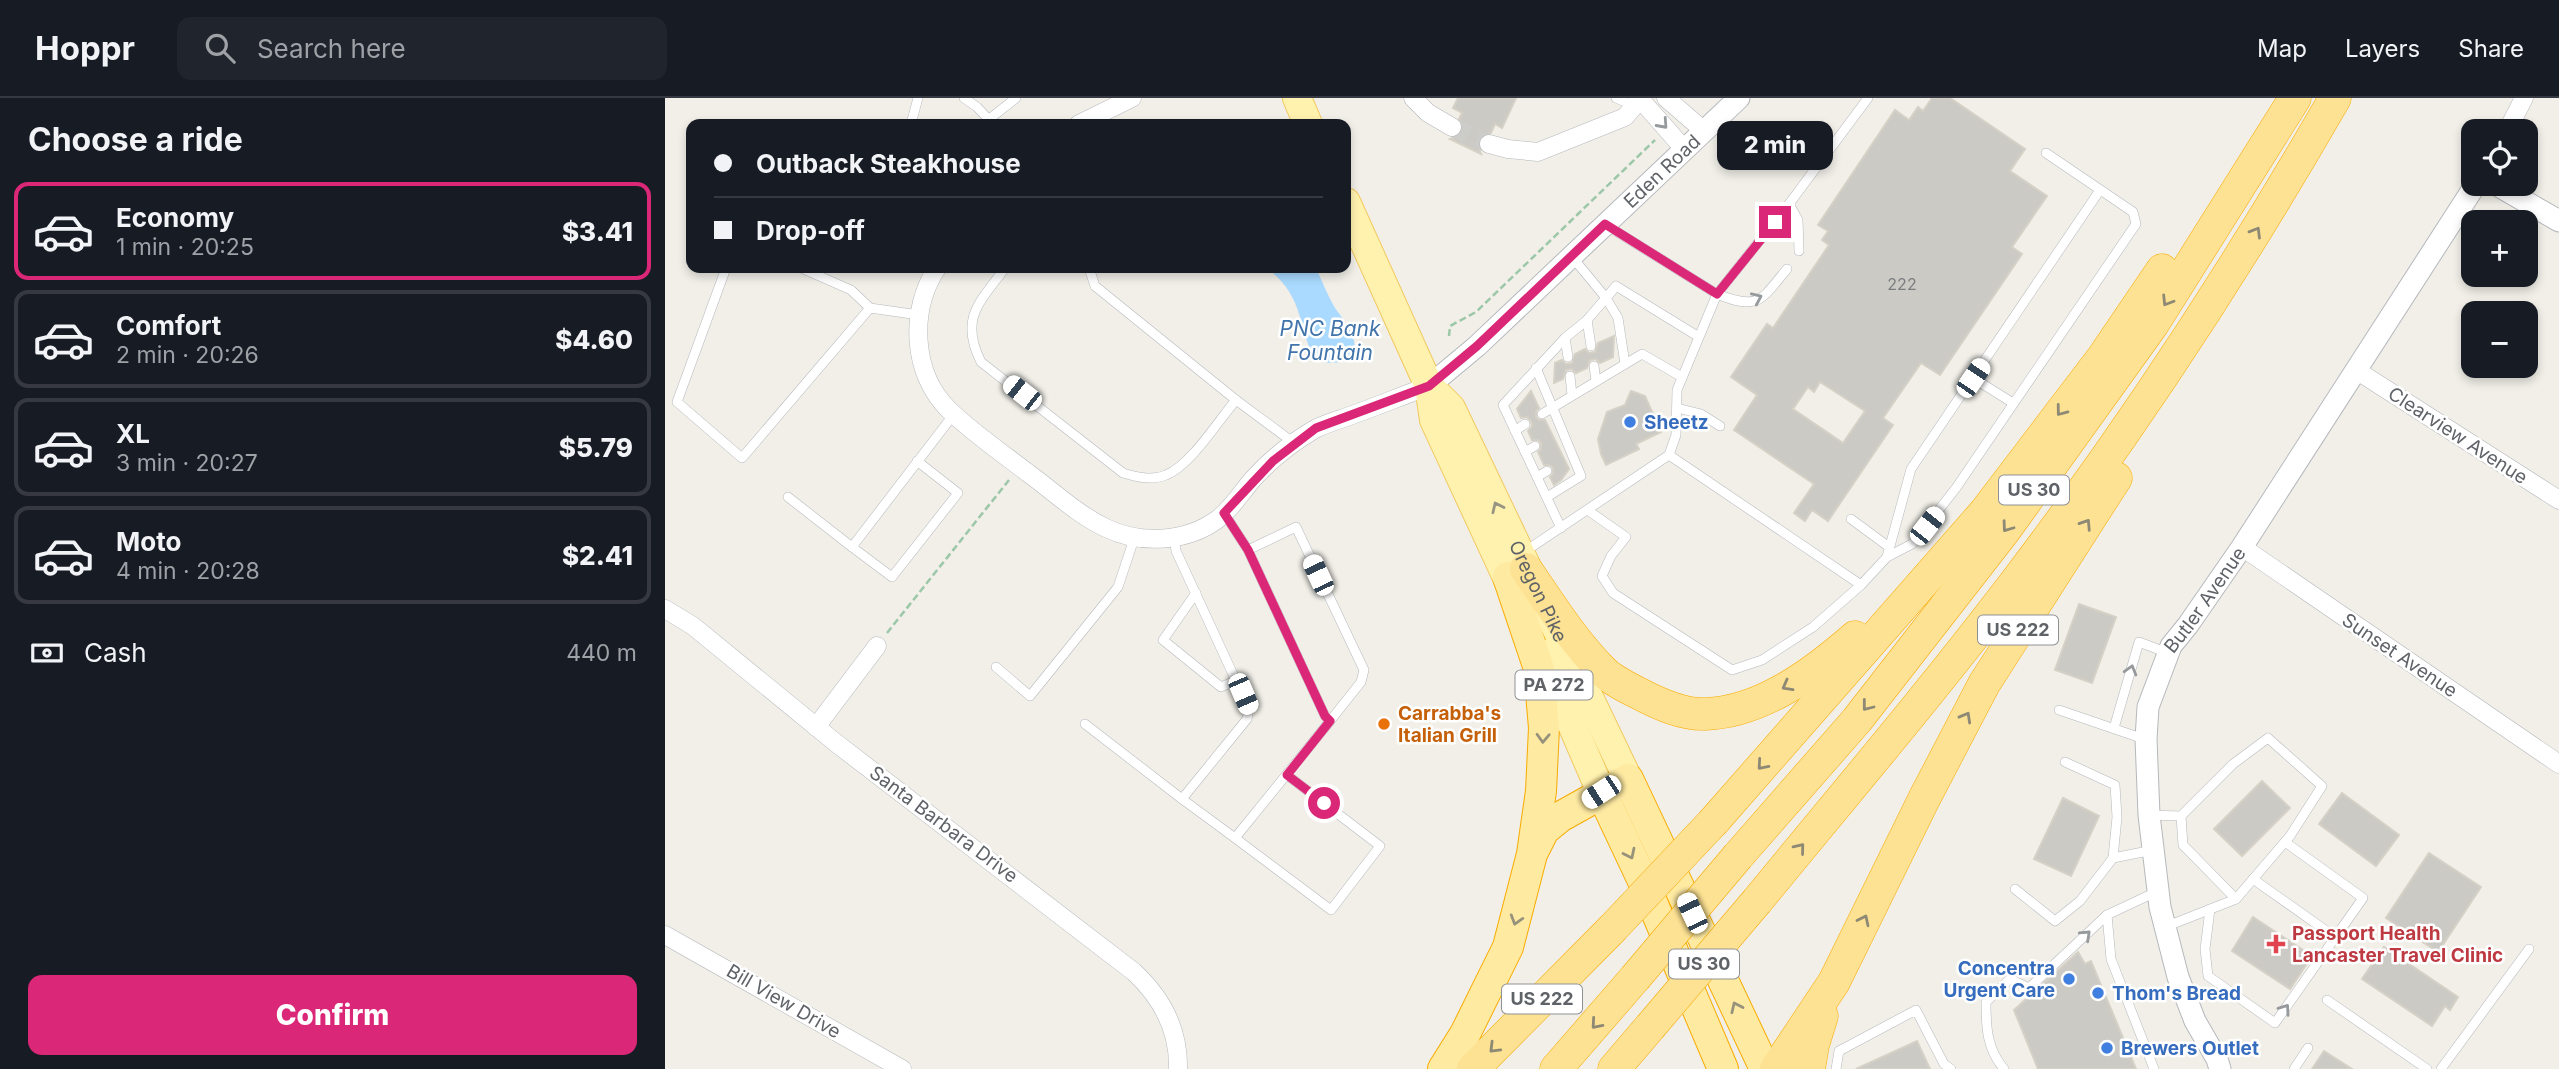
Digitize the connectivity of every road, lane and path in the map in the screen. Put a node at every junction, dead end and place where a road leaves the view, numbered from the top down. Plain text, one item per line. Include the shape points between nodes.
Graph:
1 (918, 98) edge
2 (964, 98) edge
3 (1016, 98) edge
4 (1132, 98) edge
5 (1297, 98) edge
6 (1413, 98) edge
7 (1616, 98) edge
8 (1665, 98) edge
9 (1739, 98) edge
10 (1868, 98) edge
11 (2272, 98) edge
12 (2295, 98) edge
13 (2335, 98) edge
14 (2524, 98) edge
15 (1639, 101) edge
16 (912, 119) edge
17 (985, 119) edge
18 (992, 119) edge
19 (1089, 119) edge
20 (1306, 119) edge
21 (2513, 119) edge
22 (1452, 127) tunnel mouth
23 (1667, 128) junction
24 (1704, 131) junction
25 (1489, 144) tunnel mouth
26 (1685, 150) junction
27 (2046, 153) dead end
28 (2101, 190) junction
29 (2468, 196) edge
30 (2516, 196) edge
31 (1789, 204) junction
32 (1351, 213) edge
33 (2559, 221) edge
34 (1605, 224) junction
35 (1799, 251) dead end
36 (1571, 255) junction
37 (1787, 269) dead end
38 (724, 273) edge
39 (812, 273) edge
40 (933, 273) edge
41 (1001, 273) edge
42 (1091, 273) edge
43 (2220, 290) junction
44 (1717, 294) junction
45 (1607, 298) junction
46 (870, 308) junction
47 (919, 316) junction
48 (1587, 320) junction
49 (1449, 336) dead end
50 (1699, 337) junction
51 (1565, 338) junction
52 (1591, 346) dead end
53 (1568, 357) dead end
54 (1625, 364) junction
55 (1594, 366) dead end
56 (1536, 368) junction
57 (2356, 370) junction
58 (1570, 376) dead end
59 (1682, 377) junction
60 (1973, 378) junction
61 (1596, 381) junction
62 (1429, 386) junction
63 (1572, 395) junction
64 (1236, 400) junction
65 (2013, 403) junction
66 (1552, 407) junction
67 (1677, 408) junction
68 (954, 414) junction
69 (1542, 414) dead end
70 (1525, 424) dead end
71 (1720, 426) dead end
72 (1562, 430) junction
73 (1515, 431) junction
74 (1552, 436) dead end
75 (1294, 443) junction
76 (1535, 446) dead end
77 (1525, 452) junction
78 (1669, 455) junction
79 (917, 461) junction
80 (1020, 466) junction
81 (1547, 471) dead end
82 (1537, 477) junction
83 (788, 497) dead end
84 (1547, 497) junction
85 (2559, 500) edge
86 (1589, 510) junction
87 (1985, 512) junction
88 (1224, 513) junction
89 (1851, 519) dead end
90 (1561, 528) junction
91 (1135, 536) junction
92 (1174, 538) junction
93 (852, 547) junction
94 (1889, 547) junction
95 (2242, 547) junction
96 (1248, 550) junction
97 (1887, 557) junction
98 (1518, 567) junction
99 (1861, 585) junction
100 (1196, 593) junction
101 (665, 609) edge
102 (877, 646) joint
103 (2168, 653) junction
104 (996, 667) dead end
105 (1237, 680) junction
106 (2059, 710) dead end
107 (1330, 721) junction
108 (1085, 724) dead end
109 (816, 727) junction
110 (2114, 729) junction
111 (2146, 739) junction
112 (2065, 762) dead end
113 (2559, 764) edge
114 (1287, 775) junction
115 (1628, 779) junction
116 (1601, 792) junction
117 (1182, 799) junction
118 (2149, 816) junction
119 (2181, 816) junction
120 (1235, 838) junction
121 (2285, 842) junction
122 (2153, 850) junction
123 (1532, 854) junction
124 (2113, 858) junction
125 (2253, 880) junction
126 (2015, 889) dead end
127 (2158, 891) junction
128 (2236, 899) junction
129 (2210, 909) junction
130 (2107, 915) junction
131 (2164, 928) junction
132 (665, 935) edge
133 (2335, 937) junction
134 (2529, 949) dead end
135 (1834, 982) junction
136 (2326, 1000) dead end
137 (2308, 1048) dead end
138 (902, 1069) edge
139 (1178, 1069) edge
140 (1443, 1069) edge
141 (1473, 1069) edge
142 (1556, 1069) edge
143 (1614, 1069) edge
144 (1723, 1069) edge
145 (1765, 1069) edge
146 (1776, 1069) edge
147 (1809, 1069) edge
148 (1836, 1069) edge
149 (1951, 1069) edge
150 (2004, 1069) edge
151 (2154, 1069) edge
152 (2220, 1069) edge
153 (2294, 1069) edge
154 (2427, 1069) edge
155 (2441, 1069) edge

1 - 16 lane
2 - 17 lane
3 - 18 lane
4 - 19 street
5 - 20 main road
6 - 22 street
7 - 15 lane
8 - 24 street
9 - 24 street, Eden Road
10 - 31 lane
11 -> 87 highway, US 222 via 2149,291
12 -> 142 highway, US 30, bridge via 2153,324 2005,530 1857,720
43 -> 13 highway, US 30
14 - 21 street
15 -> 23 street
15 - 25 street via 1625,117 1538,152
23 - 26 street
23 - 49 path via 1476,312 1450,326
24 - 26 street, Eden Road
26 - 34 street, Eden Road
27 - 28 lane
28 - 60 lane
28 - 65 lane via 2133,212 2136,224
29 - 57 street, Butler Avenue
30 - 33 street
31 - 35 lane via 1798,220
31 - 44 lane
32 - 62 main road, Oregon Pike / PA 272
34 - 36 street, Eden Road
34 - 44 lane
36 - 45 lane
36 - 62 street, Eden Road
44 -> 37 lane via 1739,303 1752,302 1765,296
38 - 46 lane via 677,402 742,458
39 - 46 lane via 851,290
40 - 47 street
41 - 64 lane via 974,310 973,345 981,362 1123,473 1151,478 1167,475 1187,461
42 - 64 lane via 1095,286
135 -> 43 highway, US 222 via 1984,684 2169,390
143 -> 43 highway, US 30, bridge via 1757,901 2017,580
44 - 50 lane
45 - 48 lane
45 - 50 lane via 1616,286
45 - 54 lane via 1618,318
46 - 47 lane
47 - 68 street via 919,347 926,373
48 - 51 lane
48 - 52 lane
50 - 59 lane
51 - 53 lane
51 - 56 lane
54 - 59 lane via 1642,354
54 - 61 lane
55 - 61 lane
56 - 66 lane
56 - 73 lane via 1503,405
57 - 85 street, Clearview Avenue
57 - 95 street, Butler Avenue
58 - 63 lane
59 - 67 lane
60 - 65 lane
60 - 94 lane via 1911,469
61 - 63 lane
62 - 75 street via 1316,428
62 - 98 main road, Oregon Pike / PA 272 via 1434,419
63 - 66 lane
64 - 75 lane
65 - 97 lane via 1912,544
66 - 69 lane
66 - 72 lane
67 - 71 lane via 1701,414
67 - 78 lane via 1676,435
68 - 79 lane
68 - 80 street
70 - 73 lane
72 - 74 lane
72 - 84 lane via 1569,459 1581,476
73 - 77 lane
75 - 88 street
76 - 77 lane
77 - 82 lane
78 - 86 lane
78 - 99 lane
79 - 93 lane
79 - 93 lane via 958,493 892,577
80 - 91 street via 1092,520
80 - 102 path
81 - 82 lane
82 - 84 lane
83 - 93 lane
84 - 90 lane
86 - 90 lane
86 - 99 lane via 1626,537 1602,576 1613,593 1732,670 1762,660 1813,626
87 -> 98 highway via 1832,657 1762,700 1705,714 1658,703 1606,674
87 -> 141 highway, US 222, bridge via 1714,821
88 - 92 street via 1199,530
88 - 96 lane
89 - 94 lane
90 - 98 lane
91 - 92 street
91 - 104 lane via 1118,587 1030,695
92 - 100 lane
94 - 97 lane
95 - 103 street, Butler Avenue
95 - 113 street, Sunset Avenue
96 - 107 lane
96 - 107 lane via 1296,527 1364,670 1361,682
97 - 99 lane
98 - 115 main road, Oregon Pike / PA 272
98 - 116 main road, Oregon Pike / PA 272
98 -> 123 highway via 1539,669 1544,728
100 - 105 lane
100 - 105 lane via 1163,640 1221,687
101 - 109 street, Santa Barbara Drive via 693,626
102 - 109 street
110 -> 103 lane via 2139,642
103 - 111 street, Butler Avenue via 2148,707
105 - 117 lane via 1249,709 1247,719
106 - 110 lane
107 - 114 lane
108 - 117 lane
109 - 139 street, Santa Barbara Drive via 1134,972 1169,1017 1177,1039
110 - 111 lane
111 - 118 street, Butler Avenue
112 - 124 lane via 2115,785
114 - 120 lane
114 - 120 lane via 1380,846 1331,910
115 - 116 highway
145 -> 115 highway, Oregon Pike / PA 272
116 - 123 highway via 1544,830
116 -> 144 highway, Oregon Pike / PA 272
117 - 120 lane
118 - 119 lane
118 - 122 street, Butler Avenue
119 - 121 lane via 2233,764 2268,738 2322,786
119 - 128 lane via 2183,845
121 - 125 lane
121 - 133 lane via 2363,898
122 - 124 lane
122 - 127 street, Butler Avenue
123 -> 140 highway via 1507,947
124 - 126 lane via 2080,901 2055,921
125 - 128 lane
125 - 133 lane
127 - 130 lane
127 - 131 street, Butler Avenue
128 - 129 lane
129 - 131 lane
129 -> 133 lane via 2208,976 2275,1023
150 -> 130 lane via 1995,1058 1986,1030 1986,1002 2010,979 2029,988
130 - 151 lane via 2111,959
131 - 152 street, Butler Avenue via 2195,1021
132 - 138 street, Bill View Drive
134 - 155 lane
135 - 146 highway
135 - 147 highway, US 222
136 - 154 lane
137 - 153 lane
148 - 149 lane via 1839,1051 1916,1010

